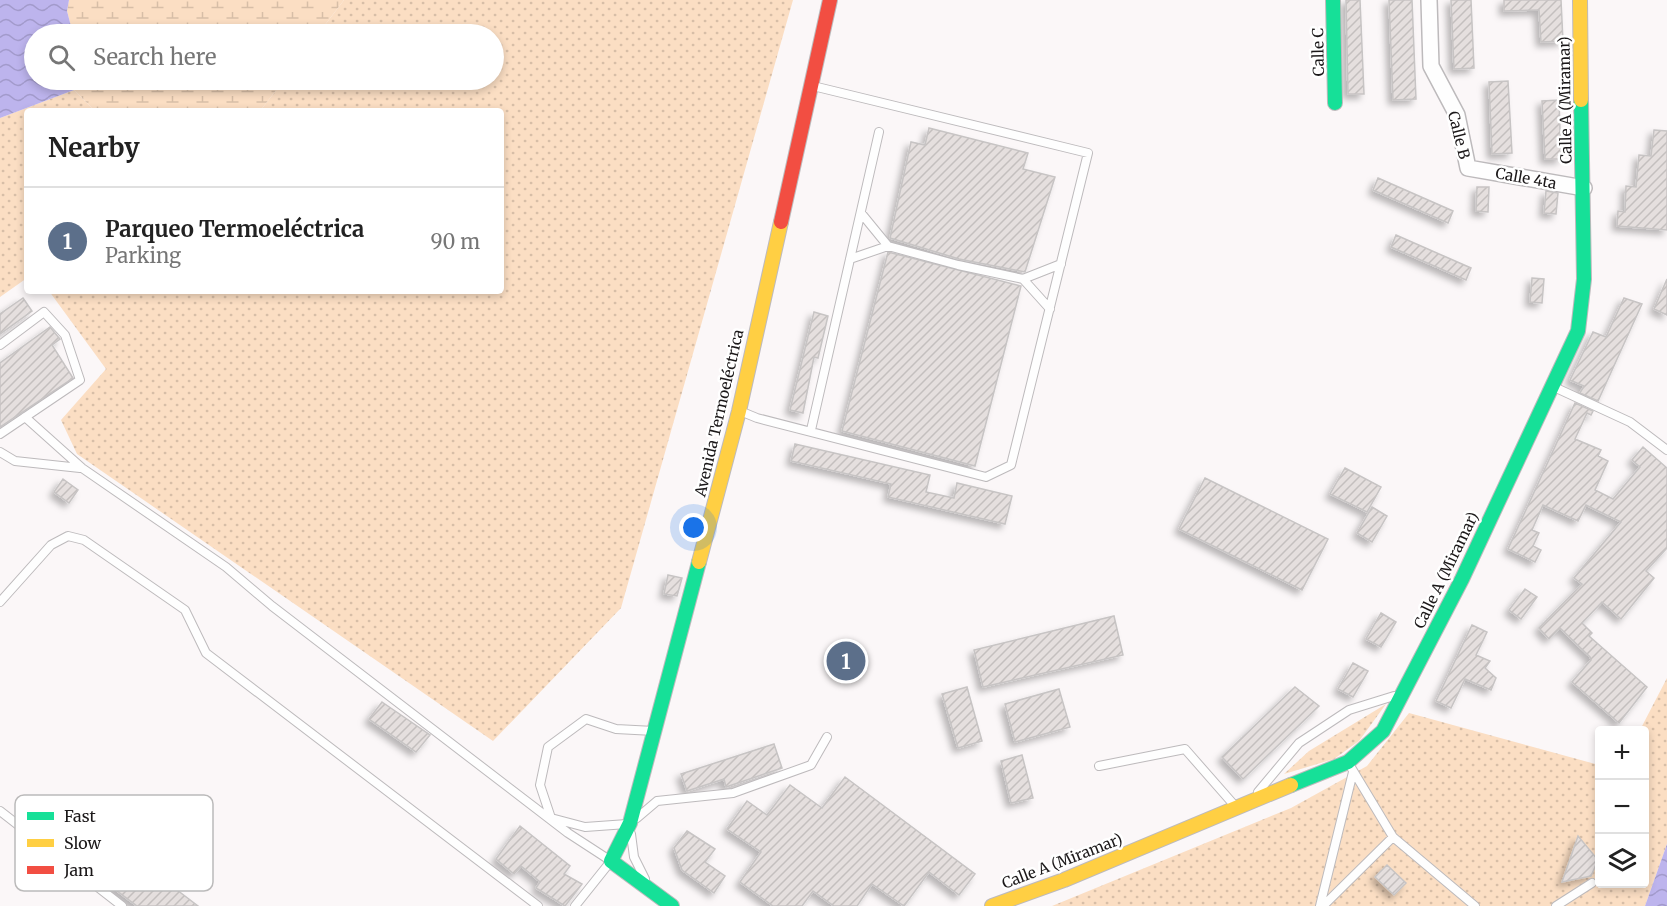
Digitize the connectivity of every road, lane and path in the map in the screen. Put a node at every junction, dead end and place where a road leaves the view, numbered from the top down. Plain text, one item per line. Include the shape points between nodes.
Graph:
1 (830, 0) edge
2 (1333, 0) edge
3 (1428, 0) edge
4 (1580, 0) edge
5 (809, 85) junction
6 (1335, 103) dead end
7 (879, 132) dead end
8 (1467, 168) joint
9 (1584, 188) junction
10 (861, 213) junction
11 (888, 246) junction
12 (850, 259) junction
13 (1061, 264) junction
14 (1023, 279) junction
15 (1050, 309) junction
16 (0, 345) edge
17 (1552, 386) junction
18 (739, 411) junction
19 (25, 417) junction
20 (811, 430) junction
21 (0, 434) edge
22 (1667, 450) edge
23 (0, 452) edge
24 (82, 468) junction
25 (0, 602) edge
26 (1400, 694) junction
27 (654, 731) junction
28 (827, 737) dead end
29 (1099, 766) dead end
30 (1351, 767) junction
31 (1242, 804) junction
32 (0, 810) edge
33 (551, 818) junction
34 (15, 822) edge
35 (630, 823) junction
36 (1393, 837) junction
37 (611, 861) junction
38 (1592, 883) dead end
39 (103, 891) edge
40 (652, 892) junction
41 (122, 906) edge
42 (538, 906) edge
43 (575, 906) edge
44 (672, 906) edge
45 (992, 906) edge
46 (1322, 906) edge
47 (1475, 906) edge
48 (1556, 906) edge

1 - 5 street, Avenida Termoeléctrica
2 - 6 street, Calle C
3 - 8 street, Calle B via 1431,66 1457,115
4 - 9 street, Calle A (Miramar)
5 - 13 lane via 1088,153
5 - 18 street, Avenida Termoeléctrica
7 - 10 lane
8 - 9 street, Calle 4ta
9 - 17 street, Calle A (Miramar) via 1584,279 1578,331
10 - 11 lane
10 - 12 lane
11 - 12 lane
11 - 14 lane
12 - 20 lane
13 - 14 lane
13 - 15 lane
14 - 15 lane
15 - 20 lane via 1011,465 986,477
16 - 19 lane via 44,312 65,335 80,380
17 - 22 lane via 1630,422
17 - 26 street, Calle A (Miramar) via 1462,579
18 - 20 lane
18 - 27 street, Avenida Termoeléctrica
19 - 21 lane
19 - 24 lane
23 - 24 lane via 15,461
24 - 33 lane via 226,567
25 - 42 lane via 51,545 68,536 84,540 185,610 206,653
26 - 30 street, Calle A (Miramar) via 1383,731
26 - 31 lane via 1350,710 1299,743
27 - 33 lane via 616,729 586,719 548,747 540,785
27 - 35 street, Avenida Termoeléctrica
28 - 35 lane via 811,765 733,793 657,801
29 - 31 lane via 1185,749
30 - 31 street, Calle A (Miramar)
30 - 36 lane
30 - 46 lane
31 - 45 street, Calle A (Miramar) via 1064,880
32 - 34 lane
33 - 35 lane via 585,827
33 - 37 lane
35 - 37 street, Avenida Termoeléctrica
35 - 40 lane via 634,857
36 - 46 lane
36 - 47 lane
37 - 40 street
37 - 43 lane
38 - 48 lane
39 - 41 lane
40 - 44 street

